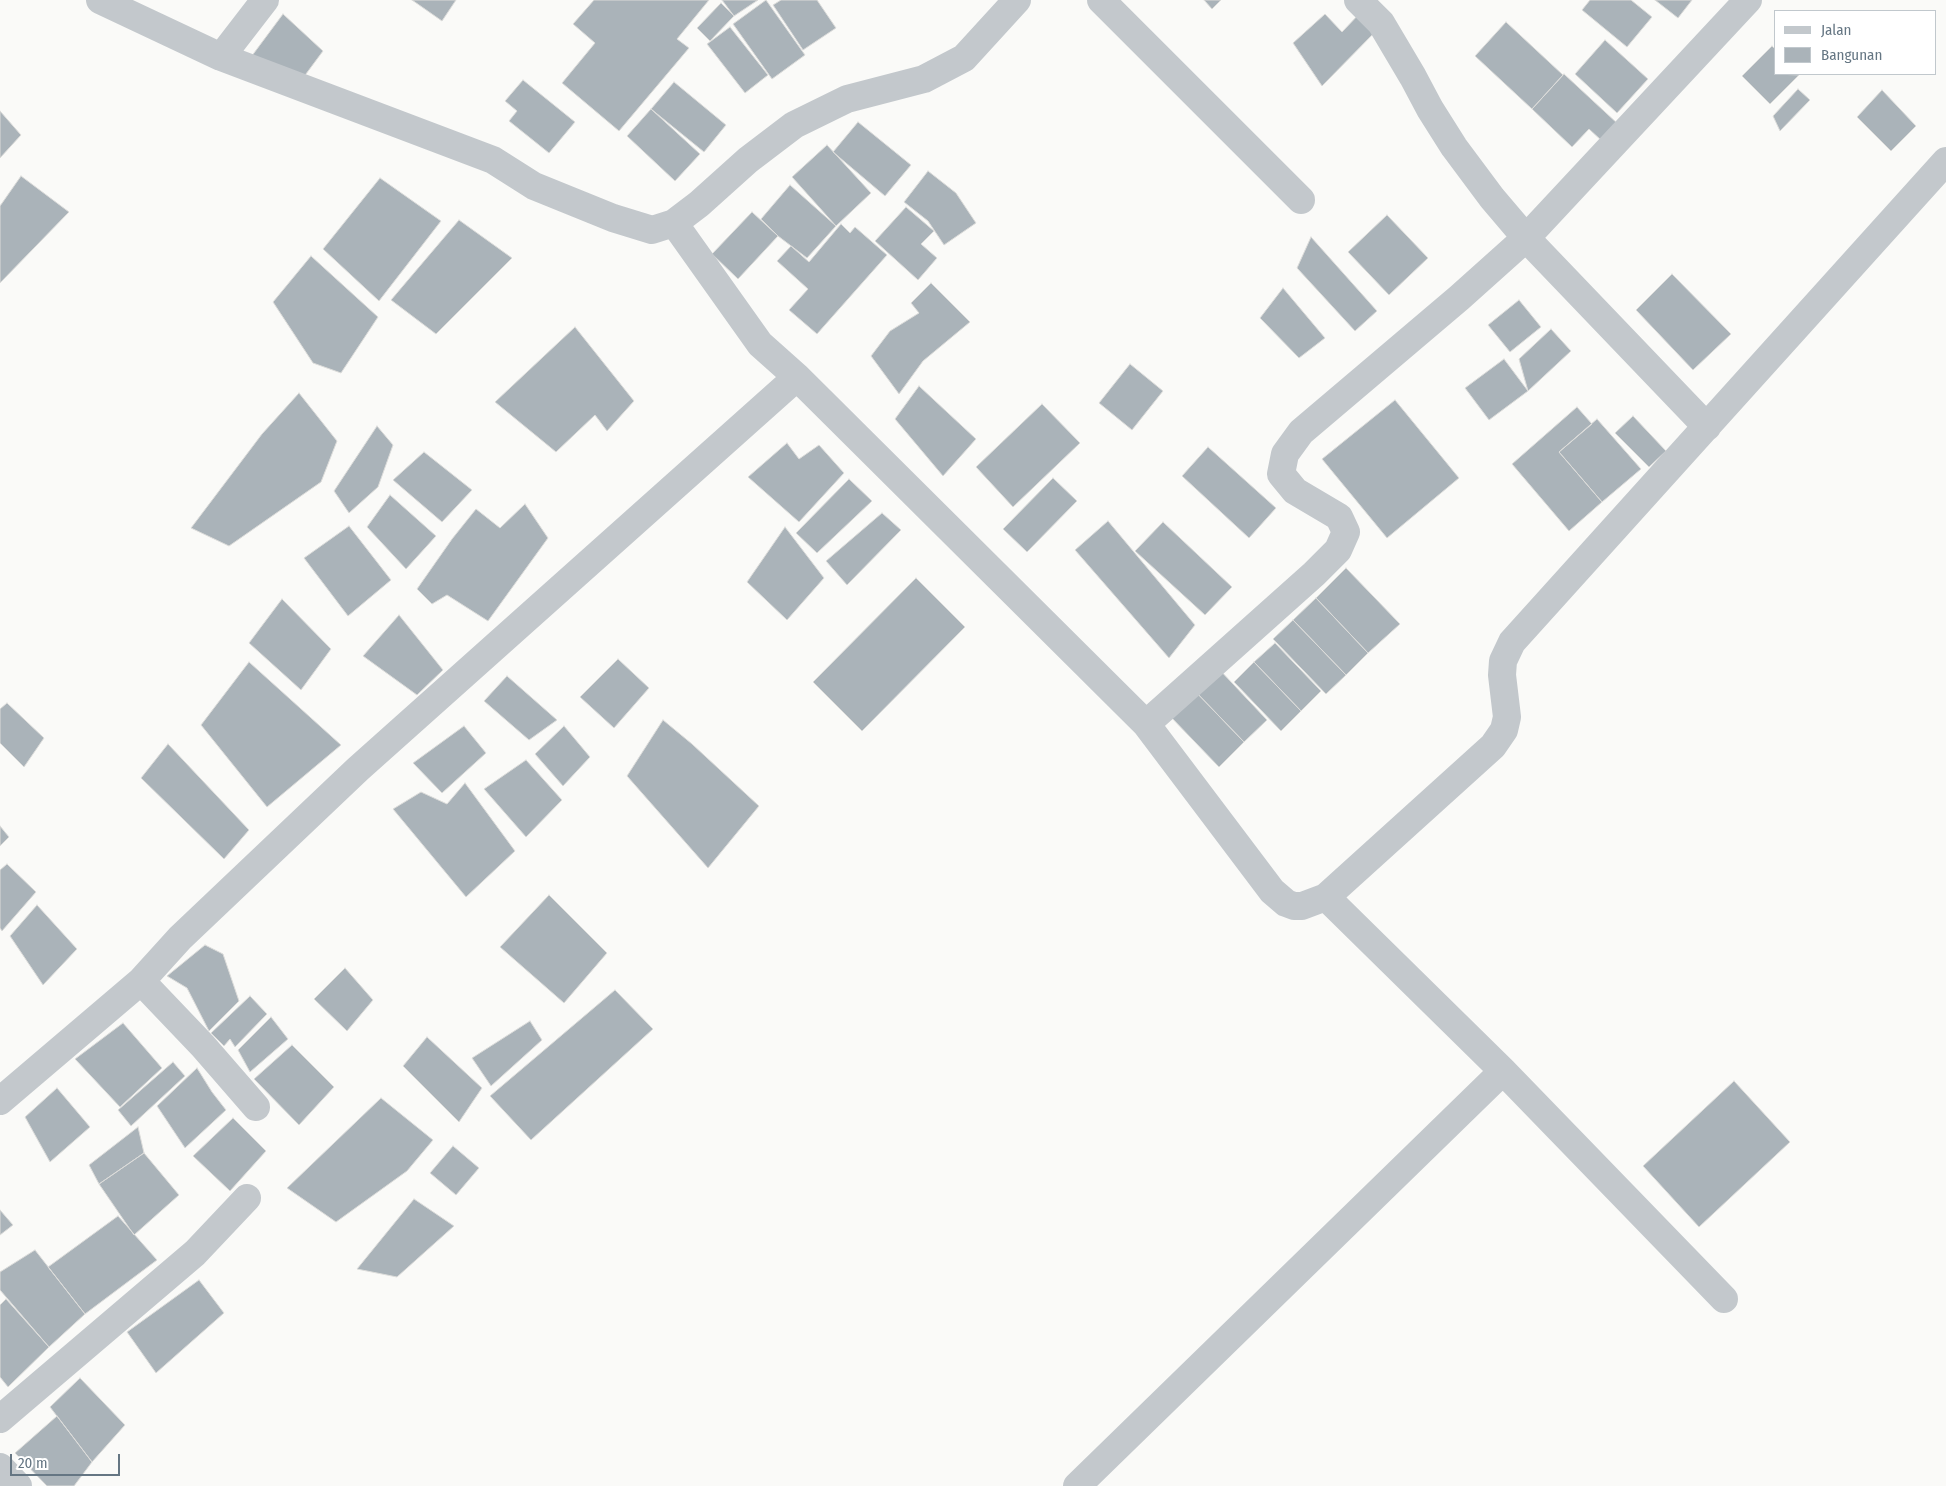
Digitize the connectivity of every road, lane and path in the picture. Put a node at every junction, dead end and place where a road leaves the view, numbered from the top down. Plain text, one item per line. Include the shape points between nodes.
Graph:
1 (100, 0) edge
2 (264, 0) edge
3 (1017, 0) edge
4 (1101, 0) edge
5 (1358, 0) edge
6 (1748, 0) edge
7 (221, 57) junction
8 (1946, 161) edge
9 (1301, 200) dead end
10 (674, 222) junction
11 (1526, 238) junction
12 (796, 377) junction
13 (1707, 427) junction
14 (1146, 724) junction
15 (1326, 897) junction
16 (141, 981) junction
17 (1503, 1072) junction
18 (0, 1101) edge
19 (256, 1107) dead end
20 (247, 1198) dead end
21 (1724, 1299) dead end
22 (0, 1419) edge
23 (0, 1468) edge
24 (18, 1486) edge
25 (1077, 1486) edge

1 - 7 street
2 - 7 street
3 - 10 street via 964,58 924,79 847,99 794,125
4 - 9 street
5 - 11 street via 1381,23 1454,147
6 - 11 street
7 - 10 street via 493,160 534,186 612,218 652,230
8 - 13 street
10 - 12 street via 760,344
11 - 13 street
11 - 14 street via 1301,432 1285,454 1281,474 1295,491 1339,518 1346,532 1338,550
12 - 14 street
12 - 16 street via 358,769 180,938
13 - 15 street via 1512,642 1503,661 1502,675 1507,717 1504,730 1493,746
14 - 15 street via 1272,891 1294,906
15 - 17 street
16 - 18 street
16 - 19 street
17 - 21 street
17 - 25 street
20 - 22 street via 195,1253
23 - 24 street

